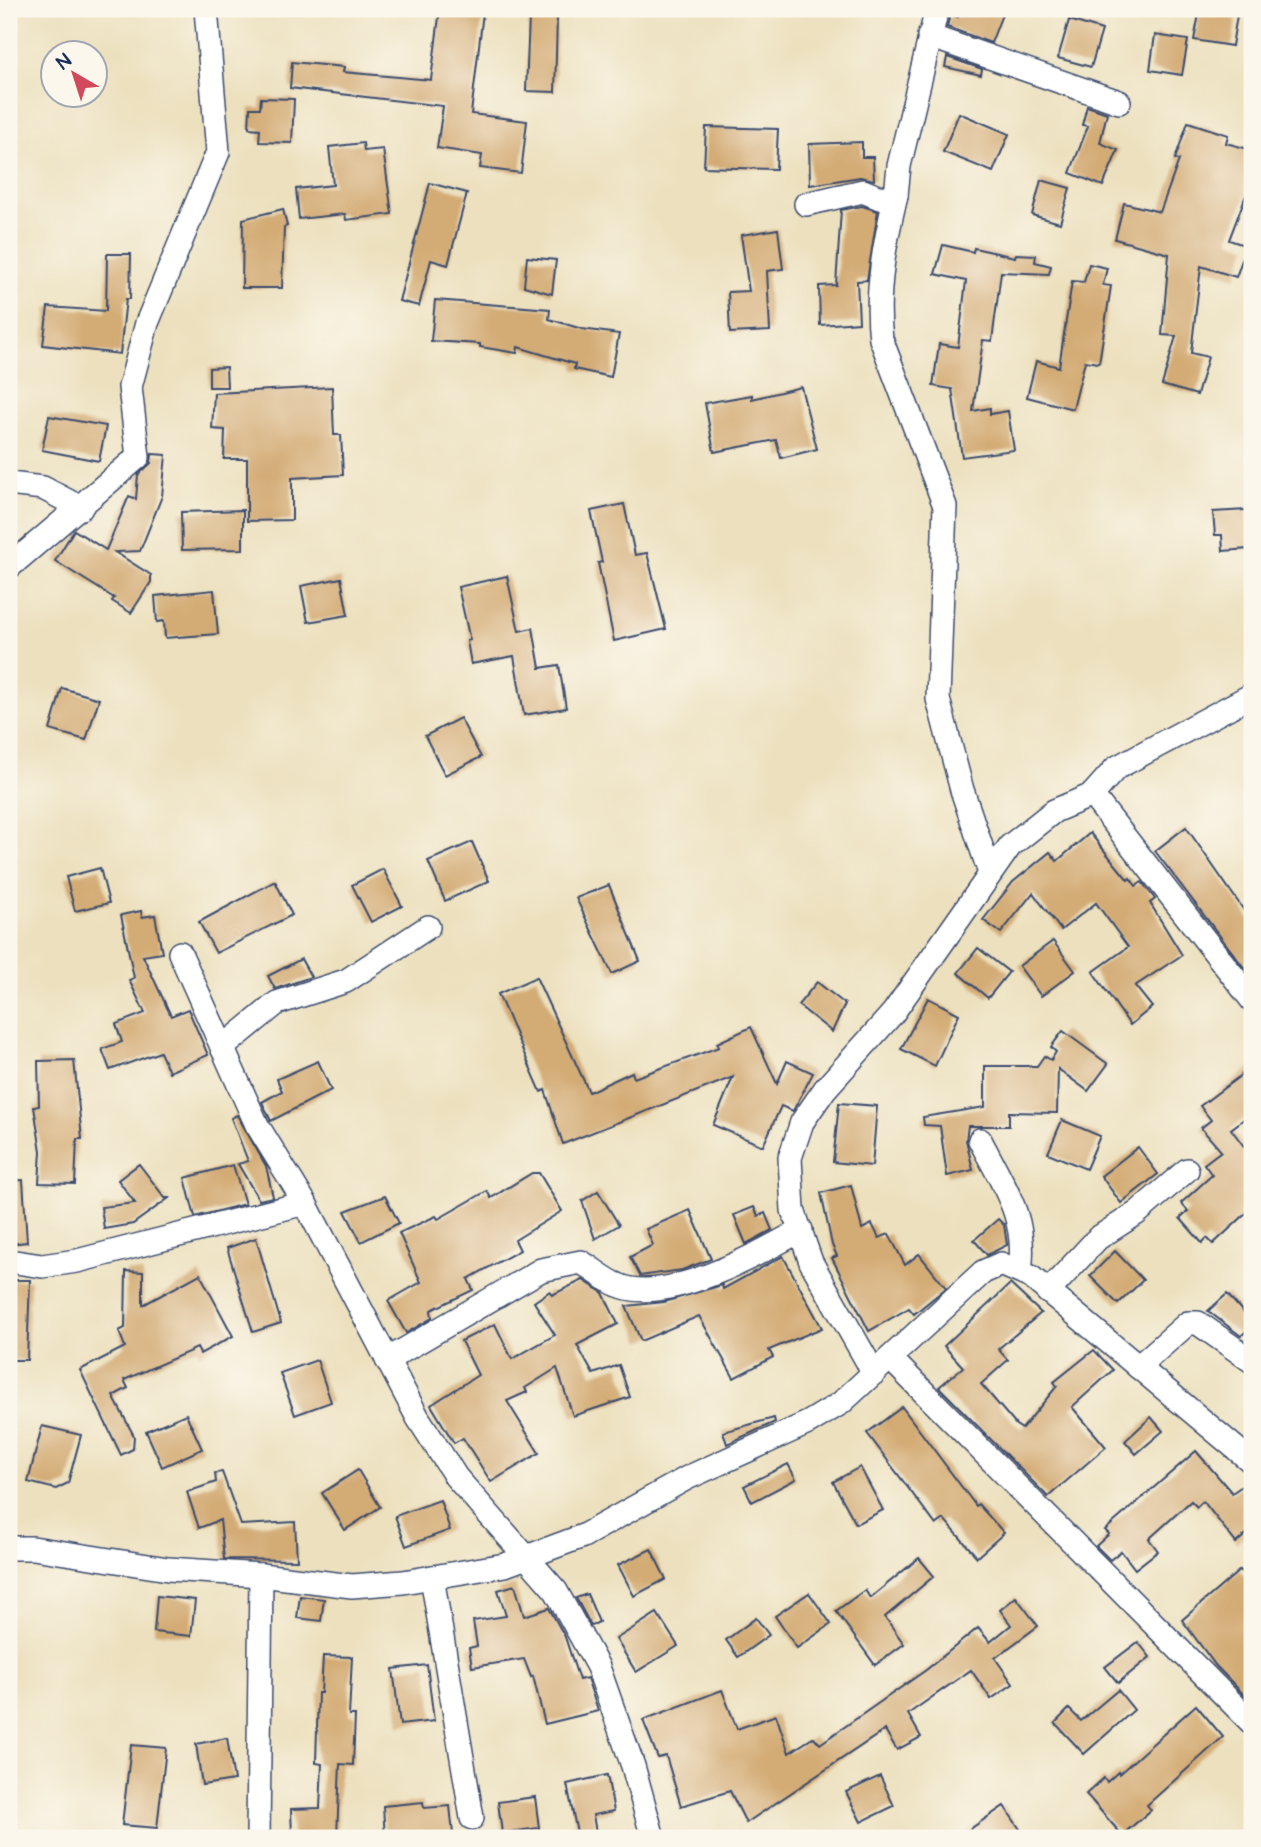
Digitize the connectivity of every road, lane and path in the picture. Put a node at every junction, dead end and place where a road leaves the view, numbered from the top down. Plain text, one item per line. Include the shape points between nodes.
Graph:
1 (206, 9) edge
2 (937, 9) edge
3 (929, 36) junction
4 (1119, 102) dead end
5 (896, 195) junction
6 (806, 204) dead end
7 (9, 484) edge
8 (80, 508) junction
9 (9, 567) edge
10 (1252, 695) edge
11 (1092, 796) junction
12 (990, 873) junction
13 (428, 927) dead end
14 (180, 953) dead end
15 (1252, 1000) edge
16 (222, 1048) junction
17 (980, 1140) dead end
18 (1187, 1170) dead end
19 (305, 1203) junction
20 (801, 1230) junction
21 (9, 1261) edge
22 (1020, 1271) junction
23 (1048, 1292) junction
24 (387, 1360) junction
25 (1252, 1361) edge
26 (882, 1365) junction
27 (1138, 1367) junction
28 (1252, 1462) edge
29 (9, 1548) edge
30 (528, 1558) junction
31 (261, 1575) junction
32 (432, 1577) junction
33 (1252, 1723) edge
34 (472, 1818) dead end
35 (258, 1838) edge
36 (653, 1838) edge

1 - 8 street via 218,152 147,323 130,387 138,457
2 - 3 street
3 - 4 street
3 - 5 street
5 - 6 street via 880,198 863,191
5 - 12 street via 878,315 881,339 945,506 938,699
7 - 8 street via 43,488
8 - 9 street
10 - 11 street via 1116,768
11 - 12 street via 1054,811 1010,846
11 - 15 street
12 - 20 street via 893,1013 802,1122 790,1158 793,1210
13 - 16 street via 346,981 277,1003
14 - 16 street
16 - 19 street via 257,1125
17 - 22 street via 1019,1215 1024,1247
18 - 23 street via 1137,1213 1098,1238
19 - 21 street via 77,1261 42,1266
19 - 24 street
20 - 24 street via 754,1256 668,1290 619,1286 581,1262 541,1270
20 - 26 street via 811,1262
22 - 23 street
22 - 26 street via 1001,1264 991,1267
23 - 27 street
24 - 30 street via 456,1477
25 - 27 street via 1198,1323 1188,1323
26 - 30 street via 841,1402 808,1423 687,1478 583,1536
26 - 33 street
27 - 28 street
29 - 31 street via 45,1549 168,1569
30 - 32 street
30 - 36 street via 556,1591 598,1667
31 - 32 street via 352,1586
31 - 35 street
32 - 34 street

